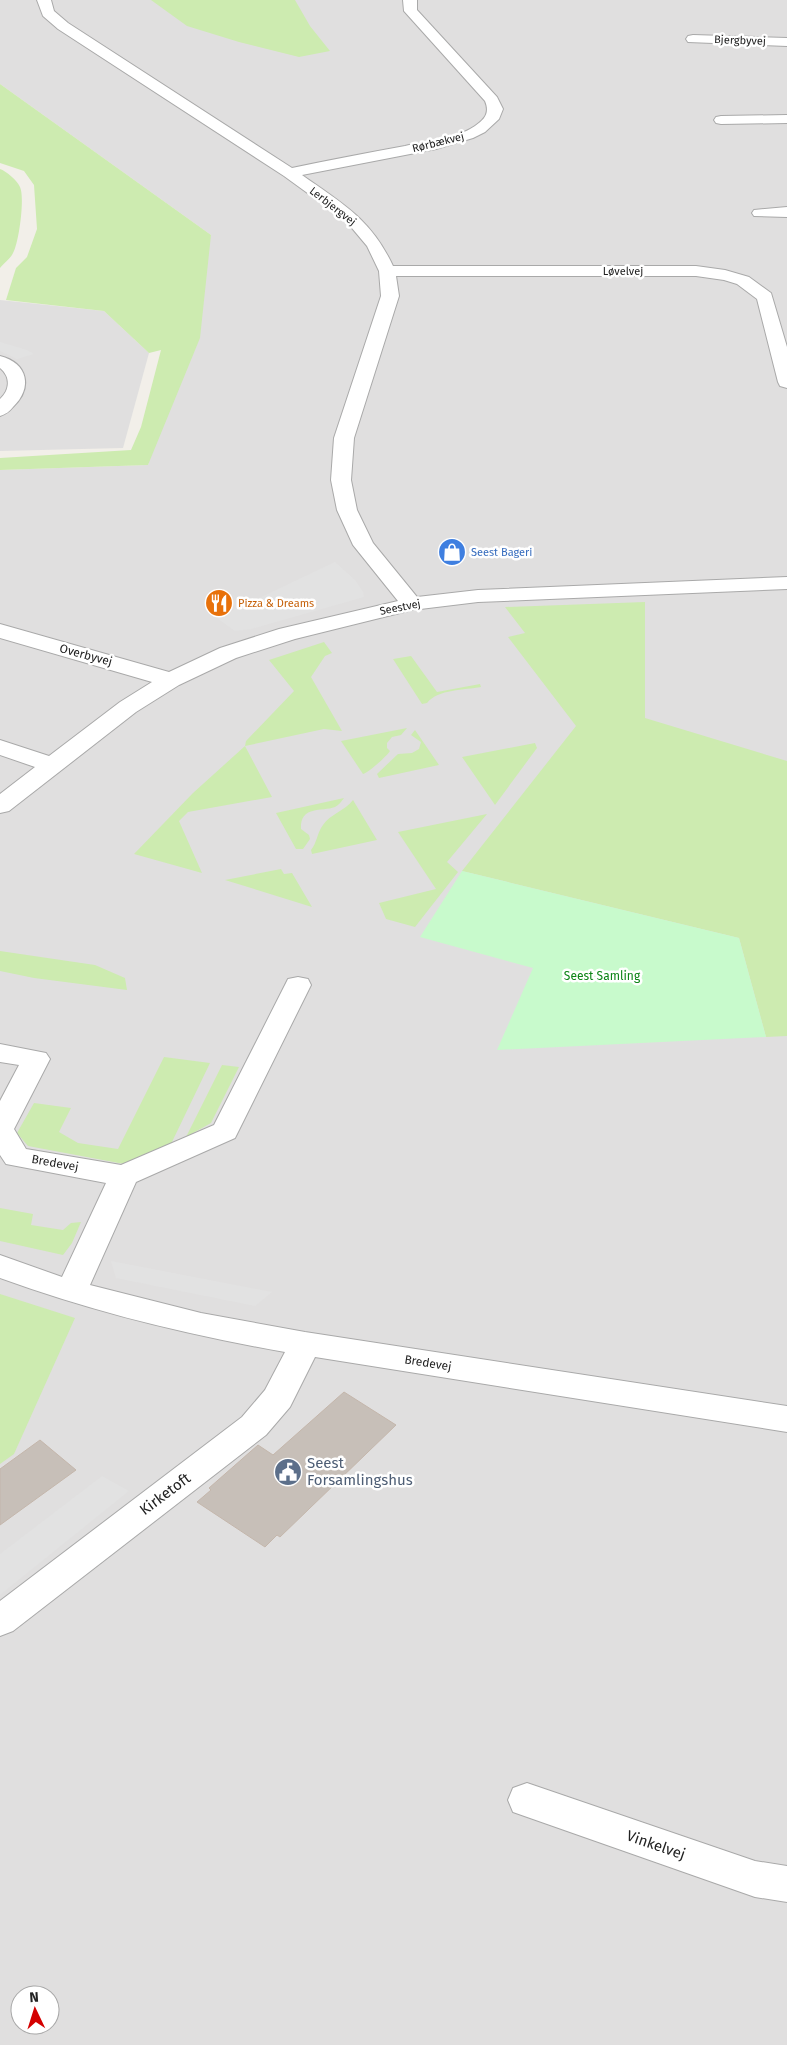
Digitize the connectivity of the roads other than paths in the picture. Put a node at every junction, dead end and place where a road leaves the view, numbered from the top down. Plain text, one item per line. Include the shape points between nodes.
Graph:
1 (44, 0) edge
2 (410, 0) edge
3 (693, 39) dead end
4 (787, 42) edge
5 (787, 119) edge
6 (720, 120) dead end
7 (289, 173) junction
8 (787, 212) edge
9 (760, 213) dead end
10 (387, 271) junction
11 (0, 361) edge
12 (787, 382) edge
13 (0, 410) edge
14 (787, 583) edge
15 (412, 604) junction
16 (0, 632) edge
17 (171, 680) junction
18 (0, 747) edge
19 (52, 765) junction
20 (0, 806) edge
21 (298, 985) dead end
22 (0, 1053) edge
23 (1, 1125) edge
24 (124, 1176) junction
25 (0, 1266) edge
26 (72, 1290) junction
27 (305, 1344) junction
28 (787, 1419) edge
29 (0, 1621) edge
30 (527, 1800) dead end
31 (787, 1884) edge

1 - 7 street, Lerbjergvej via 48,13 63,26
2 - 7 street, Rørbækvej via 411,11 492,100 496,109 494,116 480,129 454,140
3 - 4 street, Bjergbyvej
5 - 6 street
7 - 10 street, Lerbjergvej via 352,218 375,245
8 - 9 street
10 - 12 street, Løvelvej via 696,271 741,279 766,297
10 - 15 street, Lerbjergvej via 390,296 344,438 341,480 347,510 363,545
11 - 13 street via 9,365 17,378 14,394
14 - 15 street, Seestvej via 478,596
15 - 17 street, Seestvej via 287,634 228,653
16 - 17 street, Overbyvej
17 - 19 street, Seestvej via 128,707
18 - 19 street
19 - 20 street, Seestvej
21 - 24 street via 225,1132
22 - 23 street, Bredevej via 36,1059
23 - 24 street, Bredevej via 16,1157
24 - 26 street
25 - 26 street, Bredevej
26 - 27 street, Bredevej via 171,1317
27 - 28 street, Bredevej
27 - 29 street, Kirketoft via 278,1398 254,1426
30 - 31 street, Vinkelvej via 754,1879

